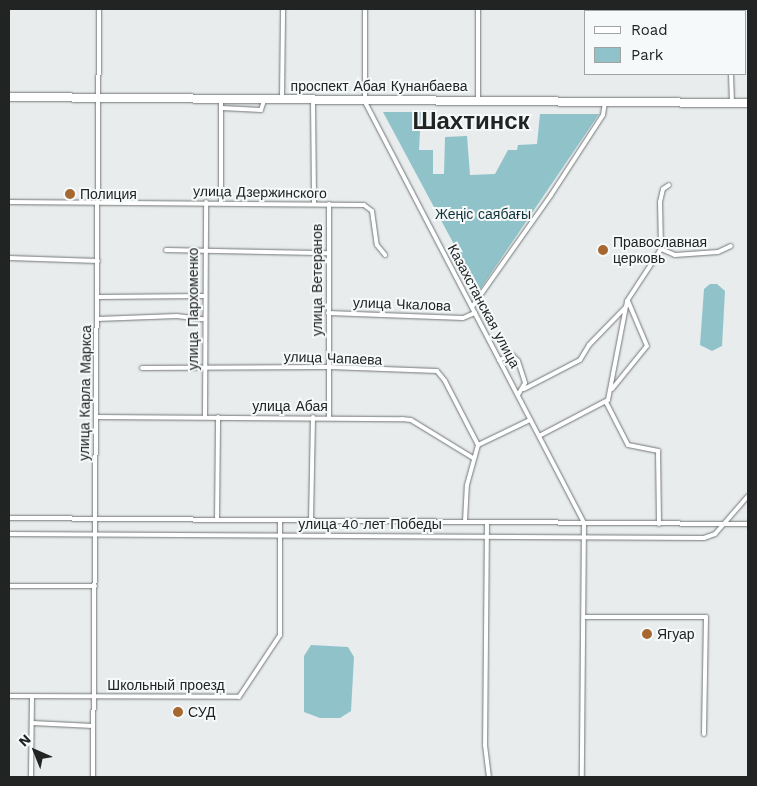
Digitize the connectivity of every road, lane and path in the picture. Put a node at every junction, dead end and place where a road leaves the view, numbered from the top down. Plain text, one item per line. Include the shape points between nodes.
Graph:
1 (99, 9) edge
2 (283, 9) edge
3 (365, 9) edge
4 (478, 9) edge
5 (731, 75) edge
6 (9, 94) edge
7 (365, 96) junction
8 (98, 97) junction
9 (282, 97) junction
10 (9, 99) edge
11 (221, 99) junction
12 (478, 100) junction
13 (264, 101) junction
14 (313, 101) junction
15 (605, 101) junction
16 (365, 102) junction
17 (732, 103) junction
18 (748, 103) edge
19 (222, 108) junction
20 (669, 185) dead end
21 (98, 201) junction
22 (9, 202) edge
23 (206, 202) junction
24 (221, 202) junction
25 (314, 203) junction
26 (329, 204) junction
27 (731, 246) dead end
28 (661, 249) junction
29 (166, 250) dead end
30 (205, 250) junction
31 (329, 253) junction
32 (385, 255) dead end
33 (9, 258) edge
34 (98, 262) junction
35 (204, 296) junction
36 (97, 297) junction
37 (627, 301) junction
38 (472, 307) junction
39 (626, 307) junction
40 (328, 313) junction
41 (475, 313) junction
42 (97, 318) junction
43 (203, 319) junction
44 (499, 360) junction
45 (204, 367) junction
46 (329, 367) junction
47 (142, 368) dead end
48 (524, 389) junction
49 (612, 389) junction
50 (518, 395) junction
51 (606, 402) junction
52 (96, 417) junction
53 (205, 417) junction
54 (218, 417) junction
55 (313, 417) junction
56 (329, 417) junction
57 (530, 420) junction
58 (539, 436) junction
59 (478, 445) junction
60 (473, 458) junction
61 (748, 496) edge
62 (9, 518) edge
63 (95, 519) junction
64 (217, 520) junction
65 (280, 520) junction
66 (311, 521) junction
67 (465, 521) junction
68 (487, 522) junction
69 (584, 523) junction
70 (724, 523) junction
71 (659, 524) junction
72 (748, 524) edge
73 (9, 534) edge
74 (95, 534) junction
75 (280, 535) junction
76 (487, 536) junction
77 (585, 536) junction
78 (9, 586) edge
79 (95, 586) junction
80 (584, 617) junction
81 (9, 696) edge
82 (32, 696) junction
83 (93, 697) junction
84 (32, 723) junction
85 (94, 726) junction
86 (704, 734) dead end
87 (31, 777) edge
88 (93, 777) edge
89 (488, 777) edge
90 (582, 777) edge

1 - 8 street, улица Карла Маркса
2 - 9 street
3 - 7 street, Казахстанская улица
4 - 12 street
5 - 17 street
6 - 8 street, проспект Абая Кунанбаева
7 - 9 street, проспект Абая Кунанбаева
7 - 12 street, проспект Абая Кунанбаева
7 - 16 street, Казахстанская улица
8 - 10 street, проспект Абая Кунанбаева
8 - 11 street, проспект Абая Кунанбаева
8 - 21 street, улица Карла Маркса
9 - 11 street, проспект Абая Кунанбаева
11 - 13 street, проспект Абая Кунанбаева
11 - 19 street
12 - 15 street, проспект Абая Кунанбаева
12 - 16 street, проспект Абая Кунанбаева
13 - 14 street, проспект Абая Кунанбаева
13 - 19 street via 261,110
14 - 16 street, проспект Абая Кунанбаева
14 - 25 street, улица Ветеранов
15 - 17 street, проспект Абая Кунанбаева
15 - 38 street via 603,114 551,195
16 - 38 street, Казахстанская улица
17 - 18 street, проспект Абая Кунанбаева
19 - 24 street
20 - 28 street via 662,189 660,202
21 - 22 street, улица Дзержинского
21 - 23 street, улица Дзержинского
21 - 34 street, улица Карла Маркса
23 - 24 street, улица Дзержинского
23 - 30 street, улица Пархоменко
24 - 25 street, улица Дзержинского
25 - 26 street, улица Дзержинского
26 - 31 street, улица Ветеранов
26 - 32 street, улица Дзержинского via 369,207 377,245
27 - 28 street via 718,252 675,255
28 - 37 street
29 - 30 street
30 - 31 street
30 - 35 street, улица Пархоменко
31 - 40 street, улица Ветеранов
33 - 34 street
34 - 36 street, улица Карла Маркса
35 - 36 street
35 - 43 street, улица Пархоменко
36 - 42 street, улица Карла Маркса
37 - 39 street
37 - 49 street via 647,346
38 - 41 street, Казахстанская улица
39 - 48 street via 589,345 580,360
39 - 49 street
40 - 41 street, улица Чкалова via 463,318
40 - 46 street, улица Ветеранов
41 - 44 street, Казахстанская улица
42 - 43 street via 177,316
42 - 52 street, улица Карла Маркса
43 - 45 street, улица Пархоменко
44 - 48 street via 515,356 524,374
44 - 50 street, Казахстанская улица
45 - 46 street, улица Чапаева
45 - 47 street, улица Чапаева
45 - 53 street, улица Пархоменко
46 - 56 street, улица Ветеранов
46 - 59 street, улица Чапаева via 437,371 445,380
48 - 50 street
49 - 51 street
50 - 57 street, Казахстанская улица
51 - 58 street
51 - 71 street via 628,445 658,451
52 - 53 street, улица Абая
52 - 63 street, улица Карла Маркса
53 - 54 street, улица Абая
54 - 55 street, улица Абая
54 - 64 street
55 - 56 street, улица Абая
55 - 66 street
56 - 60 street, улица Абая via 411,420
57 - 58 street, Казахстанская улица
57 - 59 street
58 - 69 street, Казахстанская улица
59 - 60 street
60 - 67 street
61 - 70 street
62 - 63 street, улица 40 лет Победы
63 - 64 street, улица 40 лет Победы
63 - 74 street, улица Карла Маркса
64 - 65 street, улица 40 лет Победы
65 - 66 street, улица 40 лет Победы
65 - 75 street
66 - 67 street, улица 40 лет Победы
67 - 68 street, улица 40 лет Победы
68 - 69 street, улица 40 лет Победы
68 - 76 street
69 - 71 street, улица 40 лет Победы
69 - 77 street
70 - 71 street, улица 40 лет Победы
70 - 72 street, улица 40 лет Победы
70 - 77 street, улица 40 лет Победы via 715,534 704,538
73 - 74 street, улица 40 лет Победы
74 - 75 street, улица 40 лет Победы
74 - 79 street, улица Карла Маркса
75 - 76 street, улица 40 лет Победы
75 - 83 street, Школьный проезд via 280,635 242,694
76 - 77 street, улица 40 лет Победы
76 - 89 street via 485,745
77 - 80 street
78 - 79 street
79 - 83 street, улица Карла Маркса
80 - 86 street via 706,617
80 - 90 street
81 - 82 street, Школьный проезд
82 - 83 street, Школьный проезд
82 - 84 street
83 - 85 street, улица Карла Маркса
84 - 85 street
84 - 87 street
85 - 88 street, улица Карла Маркса

